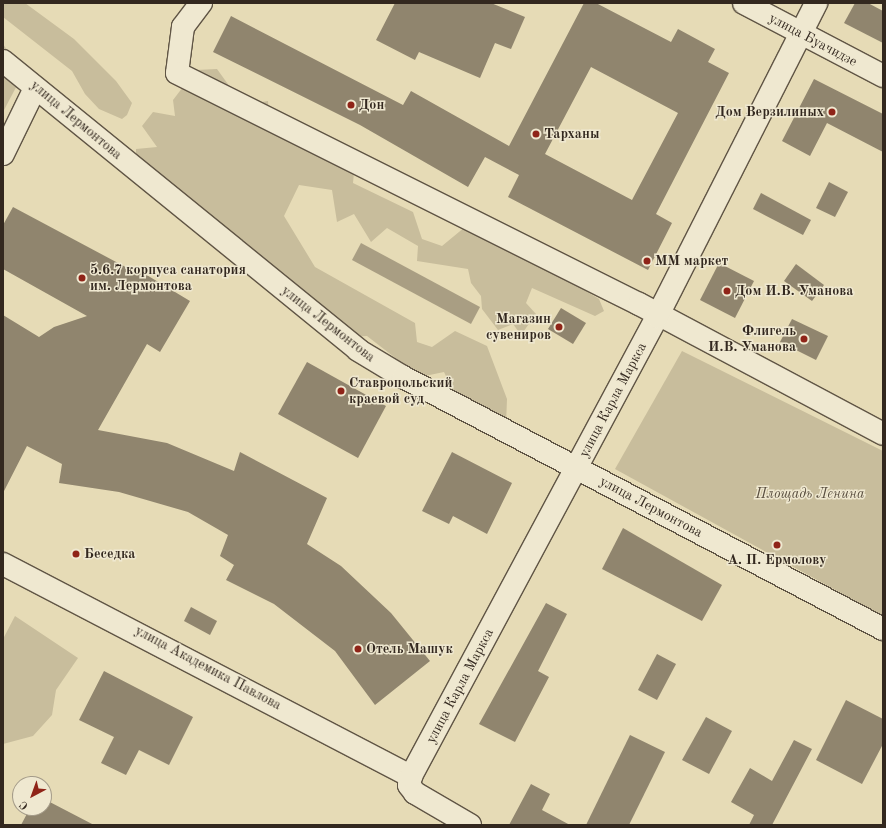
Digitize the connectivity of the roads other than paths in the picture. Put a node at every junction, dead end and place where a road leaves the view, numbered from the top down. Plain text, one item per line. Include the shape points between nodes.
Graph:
1 (201, 3) edge
2 (744, 3) edge
3 (816, 3) edge
4 (800, 33) junction
5 (3, 61) edge
6 (883, 76) edge
7 (35, 88) junction
8 (3, 154) edge
9 (657, 317) junction
10 (883, 434) edge
11 (577, 468) junction
12 (3, 564) edge
13 (883, 629) edge
14 (413, 785) junction
15 (470, 825) edge

1 - 9 street via 183,27 177,73 639,304
2 - 4 street, улица Буачидзе
3 - 4 street, улица Карла Маркса
4 - 6 street, улица Буачидзе
4 - 9 street, улица Карла Маркса
5 - 7 street, улица Лермонтова via 22,74
7 - 8 street
7 - 11 street, улица Лермонтова via 358,350
9 - 10 street
9 - 11 street, улица Карла Маркса
11 - 13 street, улица Лермонтова
11 - 14 street, улица Карла Маркса
12 - 14 street, улица Академика Павлова
14 - 15 street, улица Академика Павлова

